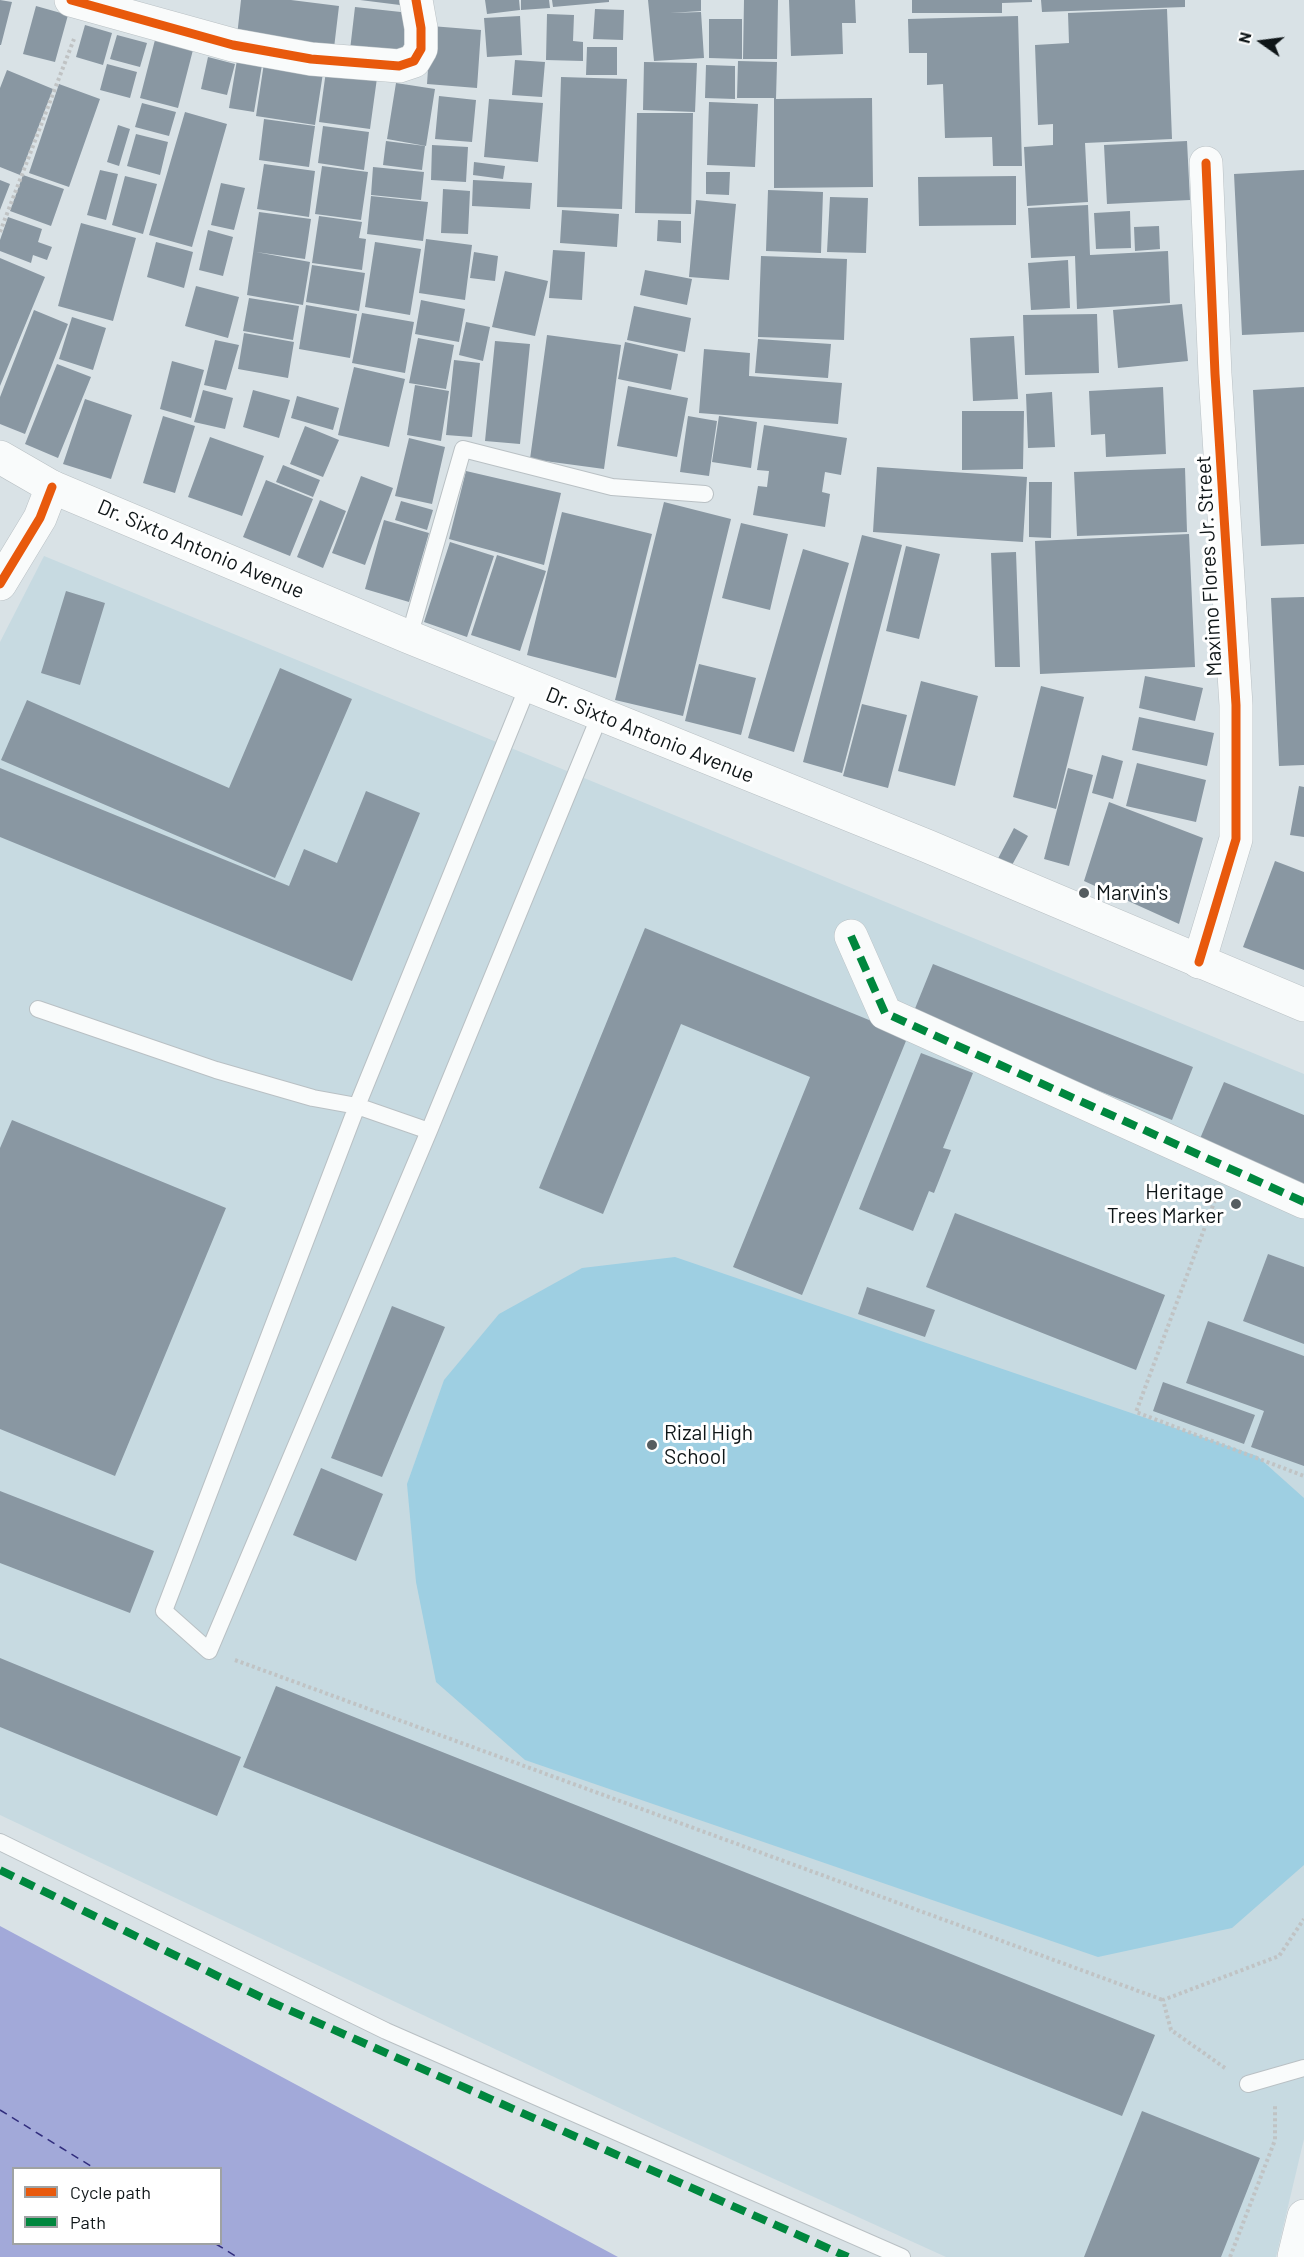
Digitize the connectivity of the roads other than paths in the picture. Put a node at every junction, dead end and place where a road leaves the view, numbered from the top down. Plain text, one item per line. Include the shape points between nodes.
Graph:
1 (416, 0) edge
2 (80, 2) edge
3 (1206, 163) dead end
4 (0, 457) edge
5 (52, 487) junction
6 (705, 494) dead end
7 (0, 584) edge
8 (409, 637) junction
9 (528, 686) junction
10 (600, 715) junction
11 (851, 936) dead end
12 (1199, 962) junction
13 (1304, 1005) edge
14 (38, 1008) dead end
15 (357, 1106) junction
16 (429, 1131) junction
17 (1304, 1202) edge
18 (0, 1842) edge
19 (1304, 2067) edge
20 (1248, 2084) road end
21 (1304, 2216) edge
22 (902, 2257) edge
23 (1294, 2257) edge

1 - 2 street via 421,49 414,60 399,66 311,59 233,45
3 - 12 street, Maximo Flores Jr. Street via 1236,705 1236,839
4 - 5 street, Dr. Sixto Antonio Avenue
5 - 7 street via 39,518
5 - 8 street, Dr. Sixto Antonio Avenue
6 - 8 lane via 612,487 462,449
8 - 9 street, Dr. Sixto Antonio Avenue
9 - 10 street, Dr. Sixto Antonio Avenue
9 - 15 lane
10 - 12 street, Dr. Sixto Antonio Avenue via 927,846
10 - 16 lane
11 - 17 street via 885,1012
12 - 13 street, Dr. Sixto Antonio Avenue
14 - 15 lane via 216,1070 313,1098
15 - 16 lane
15 - 16 lane via 164,1611 209,1651
18 - 22 lane via 386,2031
19 - 20 lane
21 - 23 street

